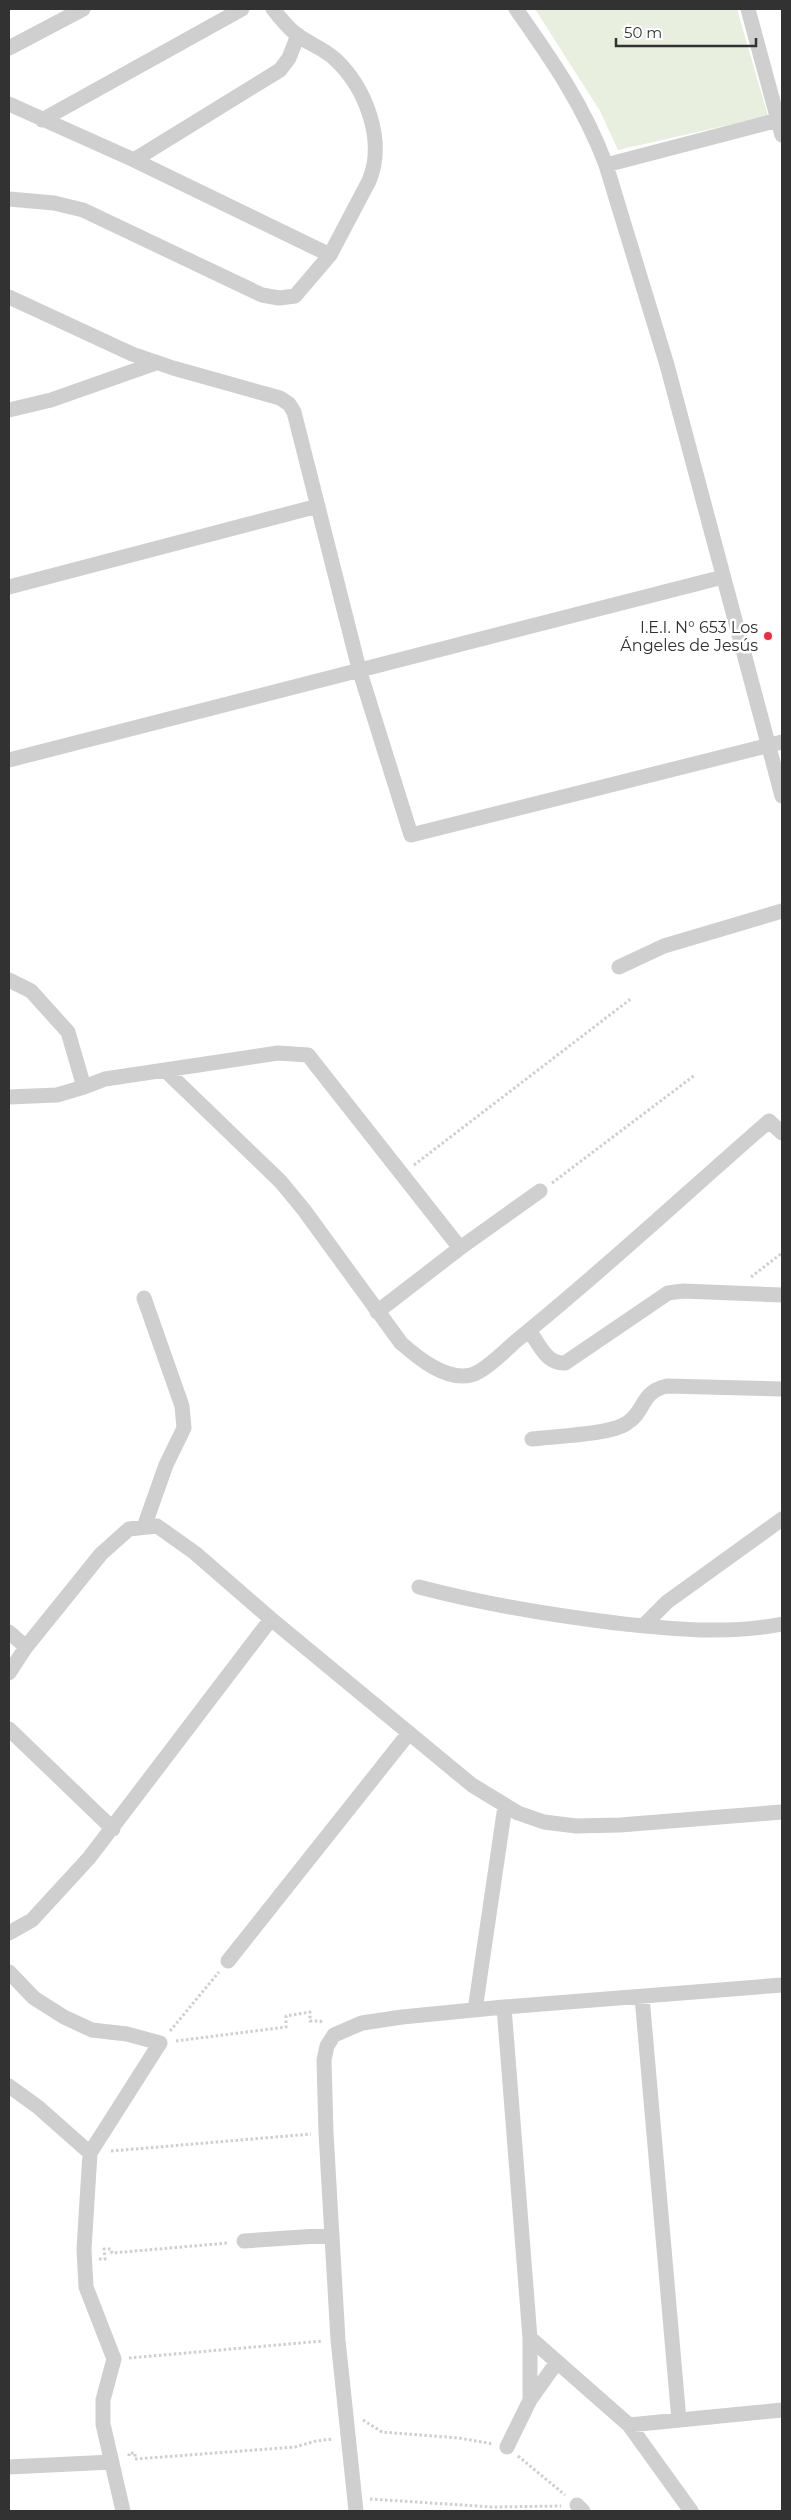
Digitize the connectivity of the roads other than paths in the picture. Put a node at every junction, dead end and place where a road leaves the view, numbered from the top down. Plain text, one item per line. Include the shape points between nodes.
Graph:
1 (83, 9) edge
2 (242, 9) edge
3 (273, 9) edge
4 (516, 9) edge
5 (748, 9) edge
6 (298, 36) junction
7 (9, 48) edge
8 (9, 104) edge
9 (42, 120) junction
10 (778, 120) junction
11 (782, 135) edge
12 (134, 160) junction
13 (606, 165) junction
14 (9, 199) edge
15 (330, 256) junction
16 (9, 298) edge
17 (156, 363) junction
18 (9, 410) edge
19 (318, 506) junction
20 (723, 577) junction
21 (9, 587) edge
22 (359, 669) junction
23 (775, 744) edge
24 (9, 760) edge
25 (782, 796) edge
26 (782, 911) edge
27 (619, 967) dead end
28 (9, 980) edge
29 (166, 1071) junction
30 (84, 1087) junction
31 (9, 1097) edge
32 (782, 1133) edge
33 (540, 1191) road end
34 (460, 1248) junction
35 (782, 1295) edge
36 (144, 1298) dead end
37 (377, 1312) junction
38 (530, 1330) junction
39 (782, 1389) edge
40 (532, 1439) dead end
41 (782, 1519) edge
42 (144, 1527) junction
43 (419, 1587) dead end
44 (271, 1619) junction
45 (782, 1624) edge
46 (643, 1626) junction
47 (9, 1632) edge
48 (26, 1647) junction
49 (9, 1673) edge
50 (9, 1729) edge
51 (409, 1733) junction
52 (505, 1806) junction
53 (782, 1812) edge
54 (113, 1829) junction
55 (9, 1933) edge
56 (228, 1960) road end
57 (9, 1972) edge
58 (782, 1985) edge
59 (642, 1997) junction
60 (504, 2007) junction
61 (475, 2010) junction
62 (9, 2086) edge
63 (90, 2153) junction
64 (332, 2236) junction
65 (239, 2242) road end
66 (530, 2338) junction
67 (557, 2362) junction
68 (530, 2400) junction
69 (782, 2410) edge
70 (679, 2420) junction
71 (629, 2425) junction
72 (507, 2447) road end
73 (112, 2462) junction
74 (9, 2467) edge
75 (356, 2504) edge
76 (123, 2511) edge
77 (691, 2511) edge

1 - 7 street
2 - 9 street
3 - 6 street
4 - 13 street via 574,93
5 - 10 street
6 - 12 street via 280,70
6 - 15 street via 325,50 346,72 366,106 376,135 374,170
8 - 9 street
9 - 12 street
10 - 11 street
10 - 13 street
12 - 15 street
13 - 20 street via 668,365
14 - 15 street via 54,203 83,210 262,295 295,296
16 - 17 street
17 - 18 street via 51,400
17 - 19 street via 280,398 289,404 294,412
19 - 21 street
19 - 22 street
20 - 22 street
20 - 23 street
22 - 23 street via 411,835
22 - 24 street
23 - 25 street
26 - 27 street via 664,946
28 - 30 street via 30,992 68,1032
29 - 30 street via 105,1079
29 - 34 street via 278,1053 308,1055
29 - 37 street via 281,1182
30 - 31 street via 57,1095
32 - 38 street via 769,1121
33 - 34 street
34 - 37 street
35 - 38 street via 668,1293 565,1363 558,1364 548,1359
36 - 42 street via 182,1406 184,1428 166,1465
37 - 38 street via 419,1359 455,1374 478,1372
39 - 40 street via 668,1386 651,1392 634,1417 620,1427
41 - 46 street via 667,1602
42 - 44 street via 157,1526 196,1553
42 - 48 street via 130,1529 101,1554
43 - 46 street via 504,1608
44 - 51 street
44 - 54 street
45 - 46 street via 708,1631
47 - 48 street
48 - 49 street
50 - 54 street
51 - 52 street via 472,1785
51 - 56 street
52 - 53 street via 538,1821 576,1826
52 - 61 street
54 - 55 street via 32,1920
57 - 63 street via 34,1998 64,2017 92,2030 127,2034 160,2043
58 - 59 street
59 - 60 street
59 - 70 street
60 - 61 street
60 - 66 street
61 - 64 street via 362,2023 345,2028 330,2041 324,2060
62 - 63 street
63 - 73 street via 84,2249 86,2287 114,2359 103,2400 103,2424
64 - 65 street
64 - 75 street via 338,2340
66 - 67 street
66 - 68 street
67 - 68 street
67 - 71 street
68 - 72 street
69 - 70 street
70 - 71 street
71 - 77 street
73 - 74 street
73 - 76 street

